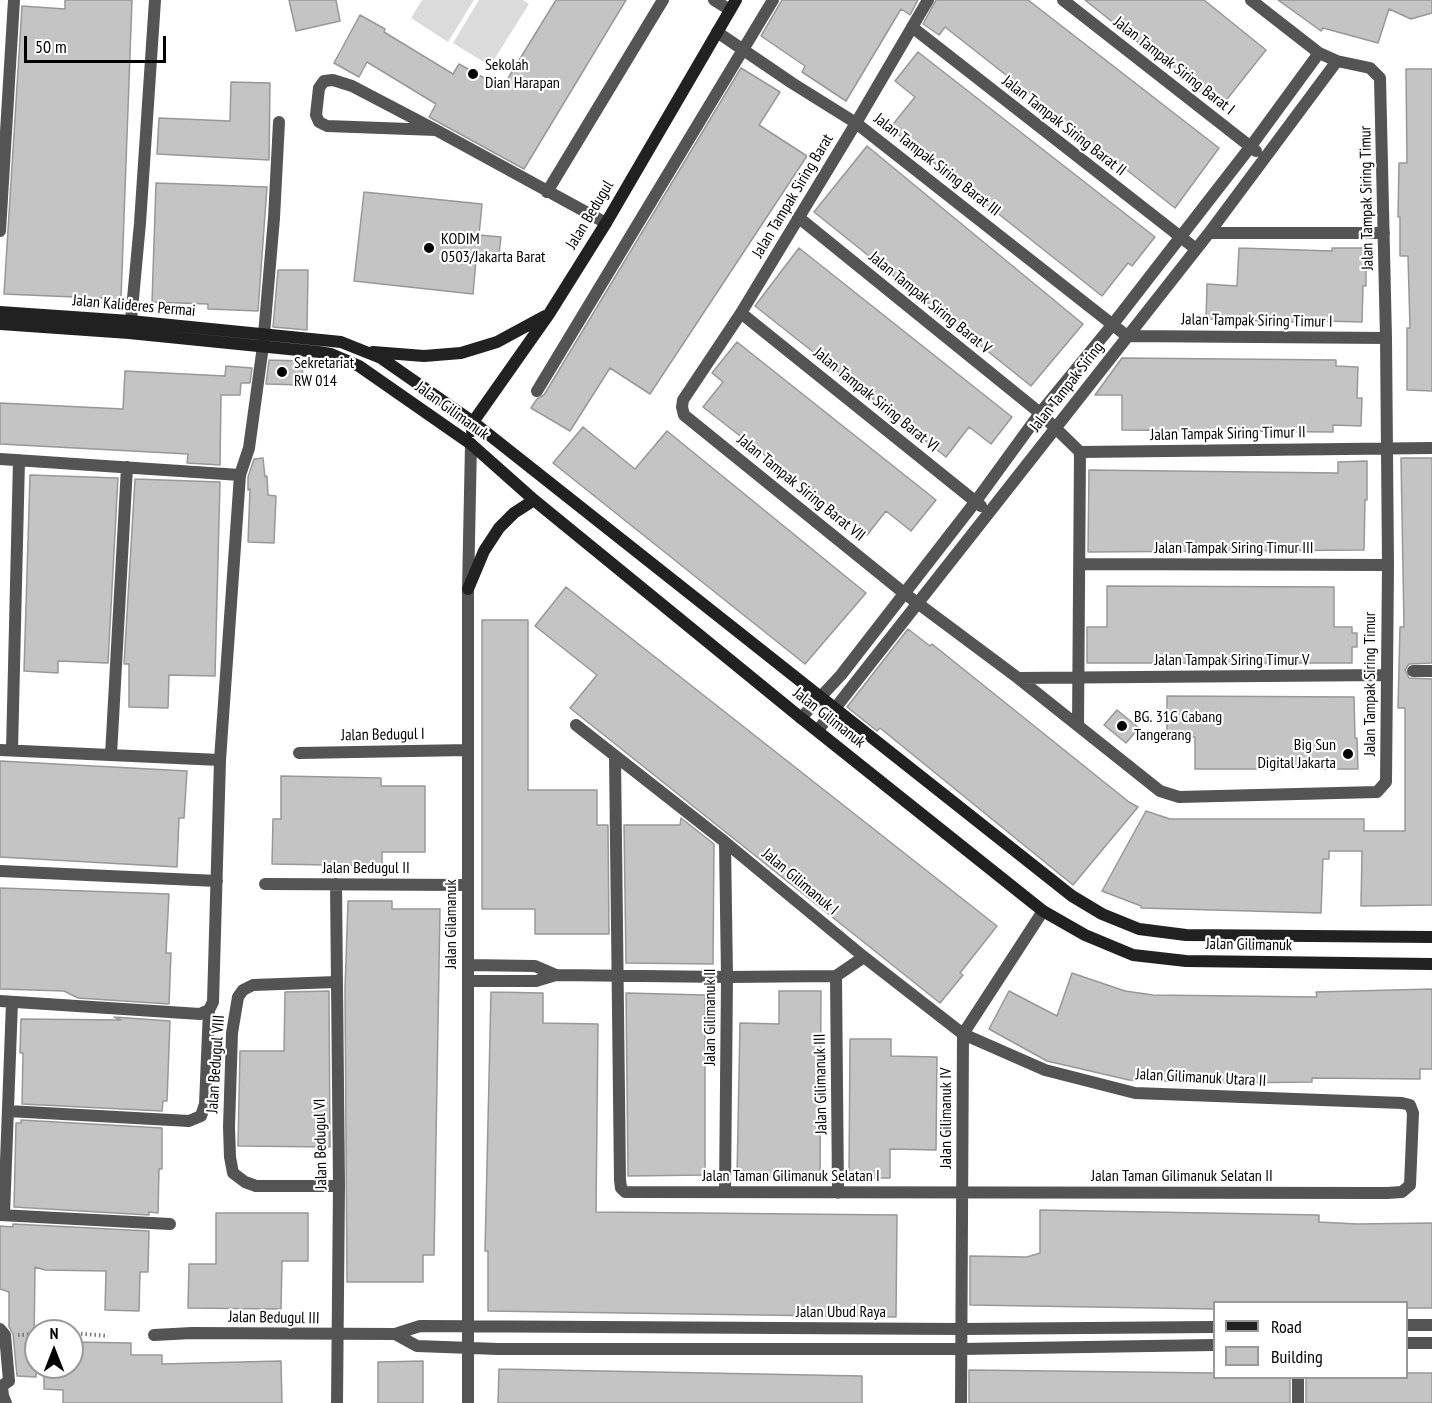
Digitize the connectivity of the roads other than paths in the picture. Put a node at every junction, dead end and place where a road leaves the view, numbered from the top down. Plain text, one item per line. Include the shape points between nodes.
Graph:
1 (14, 0) edge
2 (155, 0) edge
3 (663, 0) edge
4 (714, 0) edge
5 (773, 0) edge
6 (928, 0) edge
7 (1063, 0) edge
8 (1251, 0) edge
9 (733, 5) edge
10 (912, 27) junction
11 (717, 32) junction
12 (743, 50) junction
13 (1319, 53) junction
14 (1337, 61) junction
15 (279, 122) dead end
16 (856, 123) junction
17 (436, 130) junction
18 (1251, 146) junction
19 (1265, 157) junction
20 (547, 192) junction
21 (798, 218) junction
22 (606, 223) junction
23 (0, 231) edge
24 (1209, 233) junction
25 (1384, 233) junction
26 (1180, 238) junction
27 (1196, 249) junction
28 (0, 312) edge
29 (741, 313) junction
30 (549, 314) junction
31 (0, 324) edge
32 (1113, 324) junction
33 (130, 327) junction
34 (1127, 336) junction
35 (1386, 338) junction
36 (264, 340) junction
37 (319, 345) junction
38 (363, 350) junction
39 (537, 391) dead end
40 (682, 406) joint
41 (1040, 414) junction
42 (473, 422) junction
43 (1056, 429) junction
44 (471, 444) junction
45 (1386, 448) junction
46 (1432, 448) edge
47 (1080, 452) junction
48 (0, 459) edge
49 (19, 460) junction
50 (127, 467) junction
51 (240, 475) junction
52 (534, 500) junction
53 (975, 501) junction
54 (989, 514) junction
55 (1080, 564) junction
56 (1388, 565) junction
57 (468, 589) junction
58 (904, 593) junction
59 (919, 604) junction
60 (1413, 671) dead end
61 (1432, 671) edge
62 (1386, 675) junction
63 (1078, 677) junction
64 (1018, 678) junction
65 (820, 696) junction
66 (837, 709) junction
67 (801, 718) junction
68 (576, 725) dead end
69 (1078, 725) junction
70 (819, 730) junction
71 (6, 750) edge
72 (468, 750) junction
73 (299, 753) dead end
74 (111, 755) junction
75 (615, 756) junction
76 (220, 760) junction
77 (725, 842) junction
78 (0, 871) edge
79 (217, 881) junction
80 (265, 884) dead end
81 (336, 884) junction
82 (468, 885) junction
83 (1042, 911) junction
84 (1432, 937) edge
85 (864, 957) junction
86 (1432, 964) edge
87 (468, 965) junction
88 (556, 975) junction
89 (617, 975) junction
90 (836, 976) junction
91 (727, 977) junction
92 (468, 981) junction
93 (336, 982) junction
94 (6, 1002) edge
95 (209, 1010) junction
96 (963, 1034) junction
97 (8, 1111) junction
98 (339, 1186) junction
99 (725, 1192) junction
100 (1402, 1192) joint
101 (838, 1193) junction
102 (962, 1193) junction
103 (2, 1215) edge
104 (170, 1224) dead end
105 (1408, 1325) edge
106 (1432, 1325) edge
107 (468, 1326) junction
108 (1213, 1327) edge
109 (0, 1329) edge
110 (961, 1329) junction
111 (395, 1334) junction
112 (154, 1335) dead end
113 (338, 1335) junction
114 (1408, 1343) edge
115 (1432, 1343) edge
116 (1213, 1345) edge
117 (468, 1348) junction
118 (961, 1349) junction
119 (1298, 1379) edge
120 (1, 1387) edge
121 (6, 1403) edge
122 (337, 1403) edge
123 (468, 1403) edge
124 (961, 1403) edge
125 (1298, 1403) edge

1 - 23 street
2 - 33 street
3 - 20 street
4 - 9 street
5 - 12 street
6 - 10 street, Jalan Tampak Siring Barat
7 - 18 street, Jalan Tampak Siring Barat I
8 - 13 street, Jalan Tampak Siring Timur
9 - 11 street, Jalan Bedugul
10 - 16 street, Jalan Tampak Siring Barat
10 - 26 street, Jalan Tampak Siring Barat II
11 - 12 street, Jalan Tampak Siring Barat III
11 - 22 street, Jalan Bedugul
12 - 16 street, Jalan Tampak Siring Barat III
12 - 39 street
13 - 14 street, Jalan Tampak Siring Timur
13 - 18 street, Jalan Tampak Siring
14 - 19 street, Jalan Tampak Siring
14 - 25 street, Jalan Tampak Siring Timur via 1370,68 1380,78
15 - 36 street
16 - 21 street, Jalan Tampak Siring Barat
16 - 32 street, Jalan Tampak Siring Barat III
17 - 17 street via 351,86 333,80 324,81 319,88 316,116 327,126
17 - 20 street
18 - 19 street, Jalan Tampak Siring Barat I
18 - 26 street, Jalan Tampak Siring
19 - 24 street, Jalan Tampak Siring
20 - 22 street
21 - 29 street, Jalan Tampak Siring Barat
21 - 41 street, Jalan Tampak Siring Barat V
22 - 30 street, Jalan Bedugul
24 - 25 street
24 - 27 street, Jalan Tampak Siring
25 - 35 street, Jalan Tampak Siring Timur
26 - 27 street, Jalan Tampak Siring Barat II
26 - 32 street, Jalan Tampak Siring
27 - 34 street, Jalan Tampak Siring
28 - 33 street, Jalan Kalideres Permai
29 - 40 street, Jalan Tampak Siring Barat
29 - 53 street, Jalan Tampak Siring Barat VI
30 - 38 street via 496,342 461,353 424,356
30 - 42 street, Jalan Bedugul
31 - 33 street, Jalan Kalideres Permai
32 - 34 street, Jalan Tampak Siring Barat III
32 - 41 street, Jalan Tampak Siring
33 - 36 street, Jalan Kalideres Permai
34 - 35 street, Jalan Tampak Siring Timur I
34 - 43 street, Jalan Tampak Siring
35 - 45 street, Jalan Tampak Siring Timur
36 - 37 street, Jalan Gilimanuk
36 - 51 street via 249,448
37 - 38 street, Jalan Gilimanuk via 341,342
37 - 44 street, Jalan Gilimanuk via 359,366
38 - 42 street, Jalan Gilimanuk via 404,373
40 - 58 street, Jalan Tampak Siring Barat VII via 684,415
41 - 43 street
41 - 53 street, Jalan Tampak Siring
42 - 44 street, Jalan Bedugul
42 - 65 street, Jalan Gilimanuk
43 - 47 street
43 - 54 street, Jalan Tampak Siring
44 - 52 street, Jalan Gilimanuk
44 - 57 street, Jalan Gilamanuk
45 - 46 street, Jalan Tampak Siring Timur II
45 - 47 street, Jalan Tampak Siring Timur II
45 - 56 street, Jalan Tampak Siring Timur
47 - 55 street
48 - 49 street
49 - 50 street
49 - 71 street
50 - 51 street
50 - 74 street
51 - 76 street
52 - 57 street via 499,528
52 - 67 street, Jalan Gilimanuk
53 - 54 street, Jalan Tampak Siring Barat VI
53 - 58 street, Jalan Tampak Siring
54 - 59 street, Jalan Tampak Siring
55 - 56 street, Jalan Tampak Siring Timur III
55 - 63 street
56 - 62 street, Jalan Tampak Siring Timur
57 - 72 street, Jalan Gilamanuk
58 - 59 street, Jalan Tampak Siring Timur
58 - 65 street, Jalan Tampak Siring via 841,675
59 - 64 street, Jalan Tampak Siring Timur
59 - 66 street, Jalan Tampak Siring
60 - 61 street
62 - 63 street, Jalan Tampak Siring Timur V
62 - 69 street, Jalan Tampak Siring Timur via 1386,782 1377,792 1179,797 1160,791
63 - 64 street, Jalan Tampak Siring Timur V
63 - 69 street
64 - 69 street, Jalan Tampak Siring Timur
65 - 66 street, Jalan Gilimanuk
65 - 67 street, Jalan Tampak Siring
66 - 70 street, Jalan Tampak Siring
66 - 84 street, Jalan Gilimanuk via 1072,896 1139,929 1186,935
67 - 70 street, Jalan Gilimanuk
68 - 75 street, Jalan Gilimanuk I
70 - 83 street, Jalan Gilimanuk
71 - 74 street
72 - 73 street, Jalan Bedugul I
72 - 82 street, Jalan Gilamanuk
74 - 76 street
75 - 77 street, Jalan Gilimanuk I
75 - 89 street
76 - 79 street
77 - 85 street, Jalan Gilimanuk I
77 - 91 street, Jalan Gilimanuk II
78 - 79 street
79 - 95 street via 213,1002
80 - 81 street, Jalan Bedugul II
81 - 82 street, Jalan Bedugul II
81 - 93 street, Jalan Bedugul VI
82 - 87 street, Jalan Gilamanuk
83 - 86 street, Jalan Gilimanuk via 1133,955 1186,961
83 - 96 street
85 - 90 street
85 - 96 street, Jalan Gilimanuk I
87 - 88 street via 535,966
87 - 92 street, Jalan Gilamanuk
88 - 89 street
88 - 92 street via 536,981
89 - 91 street
89 - 99 street, Jalan Taman Gilimanuk Selatan I via 621,1188 628,1193
90 - 91 street
90 - 101 street, Jalan Gilimanuk III
91 - 99 street, Jalan Gilimanuk II
92 - 107 street, Jalan Gilamanuk
93 - 98 street, Jalan Bedugul VI
93 - 98 street, Jalan Bedugul VIII via 253,985 243,990 238,997 232,1033 229,1127 233,1173 245,1182 256,1186
94 - 95 street via 200,1014
94 - 97 street
95 - 97 street via 205,1104 201,1116 189,1121
96 - 100 street, Jalan Gilimanuk Utara II via 1045,1070 1135,1092 1410,1105 1410,1185
96 - 102 street, Jalan Gilimanuk IV
97 - 103 street
98 - 113 street, Jalan Bedugul VI
99 - 101 street, Jalan Taman Gilimanuk Selatan I
100 - 102 street, Jalan Taman Gilimanuk Selatan II
101 - 102 street, Jalan Taman Gilimanuk Selatan I
102 - 110 street, Jalan Gilimanuk IV
103 - 104 street
105 - 106 street
107 - 110 street, Jalan Ubud Raya
107 - 111 street, Jalan Bedugul III via 420,1326
107 - 117 street, Jalan Gilamanuk
108 - 110 street, Jalan Ubud Raya
109 - 120 street via 5,1335 9,1381
110 - 118 street, Jalan Gilimanuk IV
111 - 113 street, Jalan Bedugul III
111 - 117 street, Jalan Bedugul III via 417,1346
112 - 113 street, Jalan Bedugul III
113 - 122 street, Jalan Bedugul VI
114 - 115 street
116 - 118 street
117 - 118 street
117 - 123 street, Jalan Gilamanuk
118 - 124 street, Jalan Gilimanuk IV
119 - 125 street
120 - 121 street

